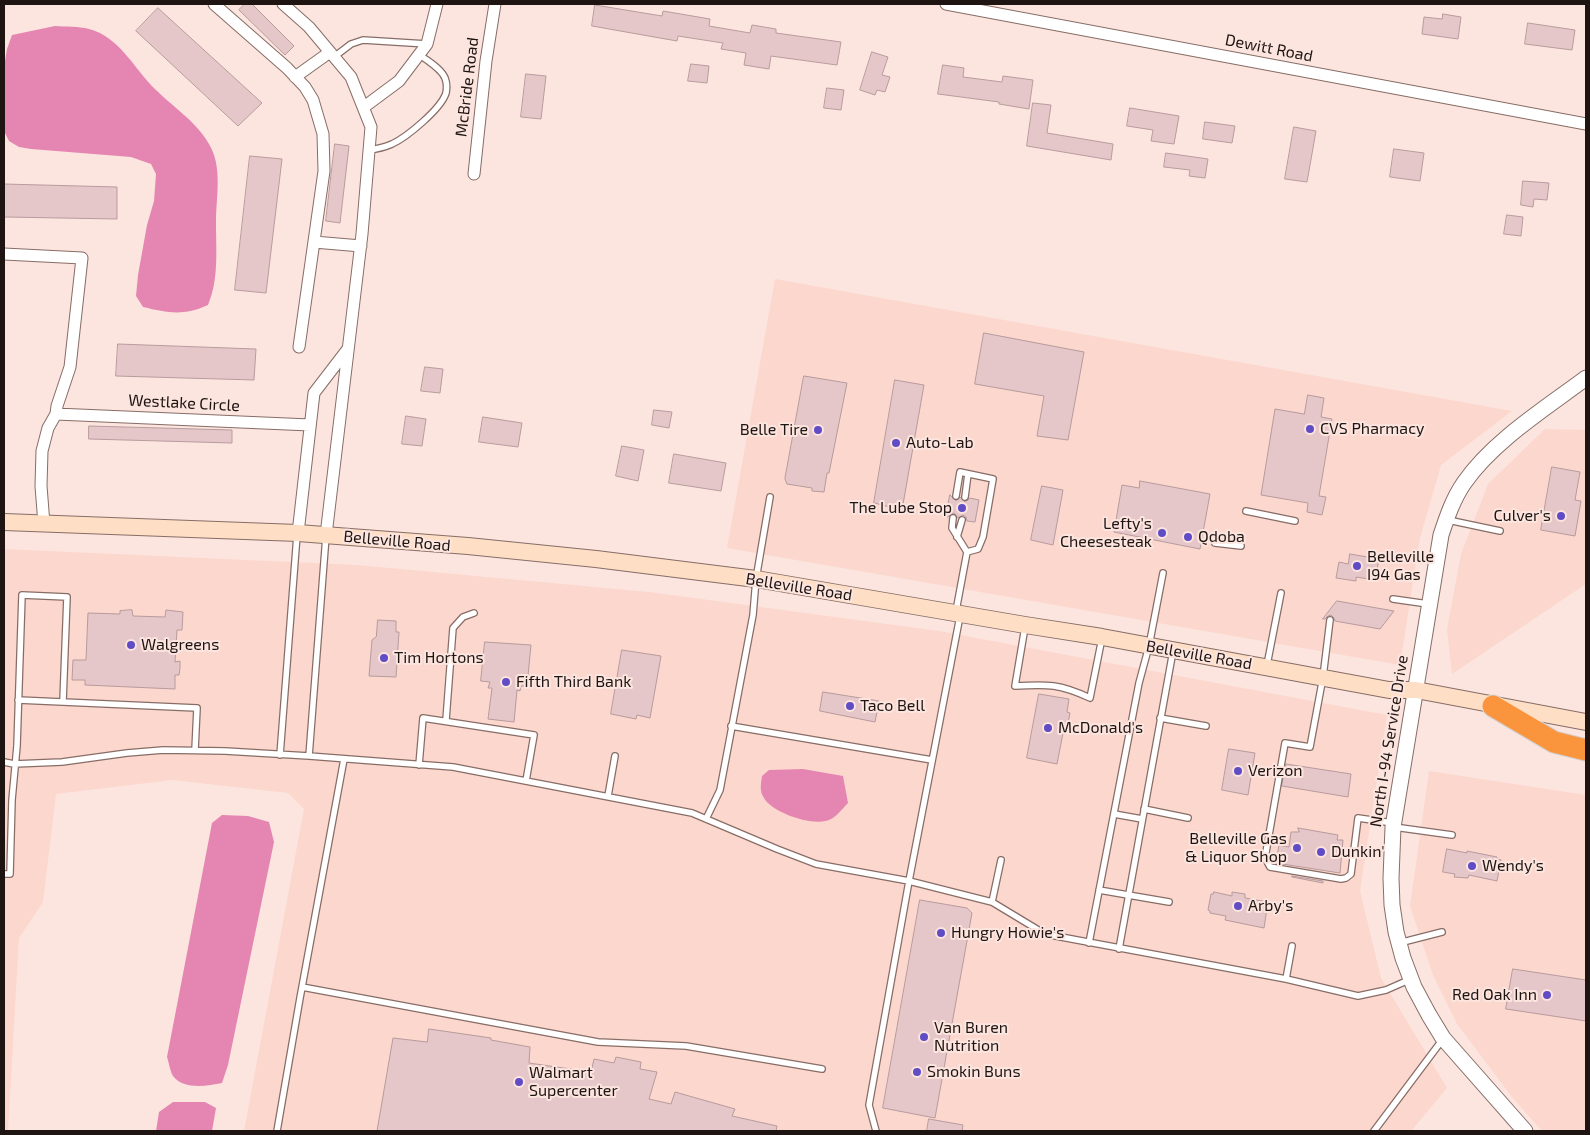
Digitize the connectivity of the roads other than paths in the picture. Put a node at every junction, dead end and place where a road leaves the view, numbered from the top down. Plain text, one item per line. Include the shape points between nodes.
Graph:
1 (214, 4) edge
2 (283, 4) edge
3 (437, 4) edge
4 (495, 4) edge
5 (946, 4) edge
6 (427, 44) junction
7 (332, 54) junction
8 (419, 54) junction
9 (295, 77) junction
10 (364, 108) junction
11 (1586, 124) edge
12 (369, 150) junction
13 (474, 174) dead end
14 (314, 242) junction
15 (361, 246) junction
16 (4, 254) edge
17 (299, 347) dead end
18 (347, 350) junction
19 (1586, 378) edge
20 (56, 414) junction
21 (310, 425) junction
22 (968, 474) junction
23 (956, 496) dead end
24 (770, 497) dead end
25 (965, 498) dead end
26 (1246, 510) dead end
27 (953, 518) dead end
28 (1446, 519) junction
29 (962, 520) dead end
30 (1294, 521) dead end
31 (4, 522) edge
32 (44, 524) junction
33 (1500, 531) dead end
34 (298, 533) junction
35 (326, 535) junction
36 (957, 537) junction
37 (1215, 543) dead end
38 (1241, 546) dead end
39 (967, 552) junction
40 (1163, 573) dead end
41 (756, 579) junction
42 (1281, 593) dead end
43 (1393, 599) dead end
44 (1429, 604) junction
45 (474, 613) dead end
46 (958, 614) junction
47 (1330, 620) dead end
48 (1025, 625) junction
49 (1102, 637) junction
50 (1149, 646) junction
51 (1173, 650) junction
52 (1267, 667) junction
53 (1323, 677) junction
54 (1416, 690) junction
55 (18, 700) junction
56 (63, 702) junction
57 (1493, 706) junction
58 (1160, 718) junction
59 (446, 720) junction
60 (1586, 722) edge
61 (731, 726) junction
62 (1206, 726) dead end
63 (195, 750) junction
64 (1586, 750) edge
65 (280, 755) junction
66 (309, 756) junction
67 (615, 756) dead end
68 (344, 759) junction
69 (932, 760) junction
70 (4, 762) edge
71 (14, 764) junction
72 (419, 765) junction
73 (526, 781) junction
74 (608, 796) junction
75 (1144, 809) junction
76 (1114, 814) junction
77 (1188, 818) dead end
78 (706, 819) junction
79 (1142, 819) junction
80 (1393, 825) junction
81 (1452, 835) dead end
82 (1001, 860) dead end
83 (4, 874) edge
84 (909, 881) junction
85 (1099, 890) junction
86 (1128, 895) junction
87 (992, 902) junction
88 (1169, 902) dead end
89 (1442, 932) dead end
90 (1089, 943) junction
91 (1399, 943) junction
92 (1292, 946) dead end
93 (1119, 949) junction
94 (1411, 978) junction
95 (1286, 979) junction
96 (302, 987) junction
97 (1443, 1038) junction
98 (822, 1069) dead end
99 (277, 1131) edge
100 (876, 1131) edge
101 (1374, 1131) edge
102 (1525, 1131) edge

1 - 9 street
2 - 7 street
3 - 6 street
4 - 13 street, McBride Road
5 - 11 street, Dewitt Road
6 - 7 lane via 363,40
6 - 8 street
7 - 9 street
7 - 10 street via 351,77
8 - 10 street via 399,82
8 - 12 lane via 444,76 446,94 440,104 407,135 392,144
9 - 14 street via 313,100 323,134 324,171
10 - 12 street via 371,127
12 - 15 street
14 - 15 street
14 - 17 street
15 - 18 street
16 - 20 street via 82,258 70,367
18 - 21 street via 314,393
18 - 35 street
19 - 28 street, North I-94 Service Drive via 1489,453 1464,484
20 - 21 street, Westlake Circle
20 - 32 street via 48,428 42,451
21 - 34 street
22 - 23 lane via 960,472
22 - 25 lane
22 - 39 lane via 993,479 983,537 978,549
24 - 41 lane
26 - 30 lane
27 - 36 lane via 952,528
28 - 33 lane
28 - 44 street, North I-94 Service Drive
29 - 36 lane
31 - 32 main road, Belleville Road
32 - 34 main road, Belleville Road
34 - 35 main road, Belleville Road
34 - 65 lane
35 - 41 main road, Belleville Road via 596,559
35 - 66 lane
36 - 39 lane
37 - 38 lane
39 - 46 lane
40 - 50 lane
41 - 46 main road, Belleville Road
41 - 61 lane via 753,615
42 - 52 lane
43 - 44 lane
44 - 54 street, North I-94 Service Drive
45 - 59 lane via 463,617 453,628
46 - 48 main road, Belleville Road
46 - 69 lane
47 - 53 lane
48 - 49 main road, Belleville Road
48 - 49 lane via 1015,686 1052,685 1090,698
49 - 50 main road, Belleville Road
50 - 51 main road, Belleville Road
50 - 76 lane
51 - 52 main road, Belleville Road
51 - 58 lane
52 - 53 main road, Belleville Road
53 - 54 main road, Belleville Road via 1389,690
53 - 80 lane via 1310,747 1285,743 1265,858 1270,867 1346,878 1351,874 1358,818
54 - 57 main road, Belleville Road
54 - 80 street, North I-94 Service Drive
55 - 56 lane
55 - 56 lane via 22,595 67,597
55 - 71 lane
56 - 63 lane via 198,708
57 - 60 main road, Belleville Road
57 - 64 highway via 1554,742
58 - 62 lane
58 - 75 lane
59 - 72 lane via 423,718
59 - 73 lane via 534,735
61 - 69 lane
61 - 78 lane via 720,790
63 - 65 lane
63 - 71 lane
65 - 66 lane
66 - 68 lane
67 - 74 lane
68 - 72 lane
68 - 96 lane
69 - 84 lane
70 - 71 lane
71 - 83 lane via 10,874
72 - 73 lane via 453,767
73 - 74 lane
74 - 78 lane via 692,812
75 - 77 lane
75 - 79 lane
76 - 79 lane
76 - 85 lane
78 - 84 lane via 816,864
79 - 86 lane
80 - 81 lane
80 - 91 street, North I-94 Service Drive via 1392,905
82 - 87 lane
84 - 87 lane
84 - 100 lane via 869,1105
85 - 86 lane
85 - 90 lane
86 - 88 lane
86 - 93 lane
87 - 90 lane via 1045,934
89 - 91 lane
90 - 93 lane
91 - 94 street, North I-94 Service Drive
92 - 95 lane
93 - 95 lane
94 - 95 lane via 1386,990 1358,996
94 - 97 street, North I-94 Service Drive
96 - 98 lane via 598,1042 686,1046
96 - 99 lane
97 - 101 lane
97 - 102 street, North I-94 Service Drive

